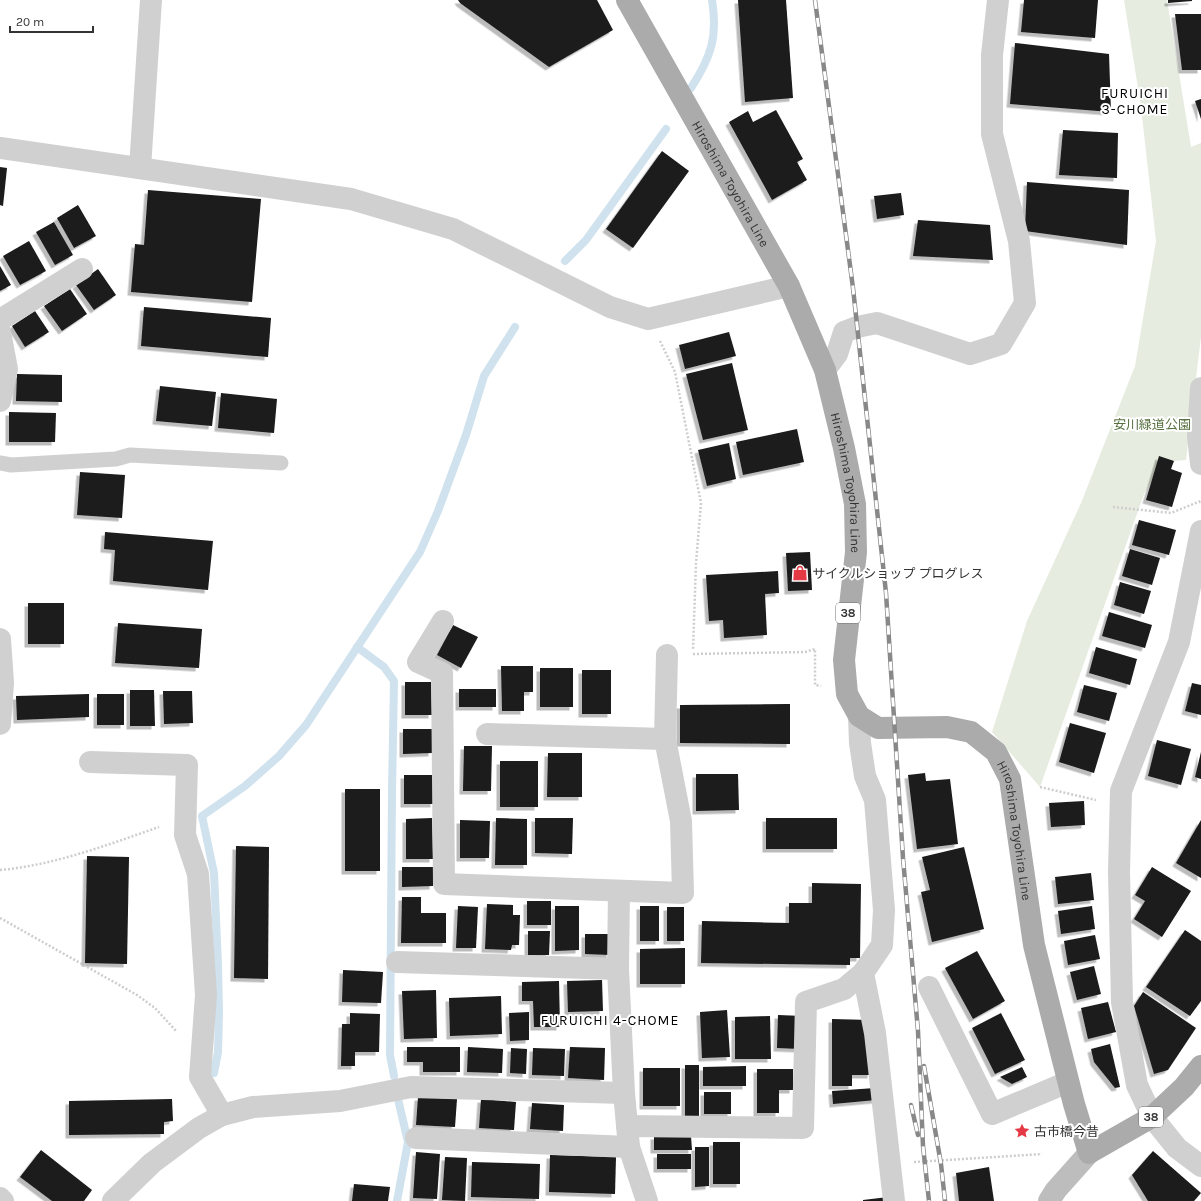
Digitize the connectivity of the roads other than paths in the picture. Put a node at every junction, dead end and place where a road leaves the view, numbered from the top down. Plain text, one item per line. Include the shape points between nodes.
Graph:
1 (151, 0) edge
2 (627, 0) edge
3 (998, 0) edge
4 (0, 148) edge
5 (140, 168) junction
6 (82, 269) dead end
7 (789, 286) junction
8 (0, 320) edge
9 (0, 332) edge
10 (825, 370) junction
11 (1201, 388) edge
12 (0, 401) edge
13 (0, 463) edge
14 (282, 464) dead end
15 (1201, 464) edge
16 (1201, 531) edge
17 (443, 621) dead end
18 (0, 639) edge
19 (667, 655) road end
20 (859, 716) junction
21 (0, 724) edge
22 (487, 734) dead end
23 (665, 739) junction
24 (90, 762) dead end
25 (619, 891) junction
26 (397, 962) dead end
27 (618, 968) junction
28 (863, 973) junction
29 (929, 987) dead end
30 (1201, 1066) edge
31 (1068, 1082) junction
32 (624, 1093) junction
33 (222, 1115) junction
34 (1152, 1117) junction
35 (628, 1136) junction
36 (416, 1138) dead end
37 (1089, 1153) junction
38 (1201, 1166) edge
39 (0, 1198) edge
40 (3, 1201) edge
41 (113, 1201) edge
42 (647, 1201) edge
43 (894, 1201) edge
44 (1049, 1201) edge

1 - 5 street
2 - 7 main road, Hiroshima Toyohira Line / 38
3 - 10 street via 992,55 992,134 1019,241 1025,303 1001,344 970,354 877,323 844,332 838,354
4 - 5 street
5 - 7 street via 351,199 453,229 610,307 648,319
6 - 8 street
7 - 10 main road, Hiroshima Toyohira Line / 38
9 - 12 street via 6,369
10 - 20 main road, Hiroshima Toyohira Line / 38 via 855,504 856,552 844,660 847,694
11 - 15 street via 1198,436
13 - 14 lane via 11,465 116,459 130,454
16 - 34 street via 1179,642 1121,791 1119,872 1122,1002 1137,1085
17 - 25 street via 418,662 442,674 444,884
18 - 21 street via 3,683
19 - 23 street
20 - 28 street via 865,776 875,800 884,910 882,945
20 - 31 main road, Hiroshima Toyohira Line / 38 via 878,728 947,727 971,732 996,752 1010,779 1034,945
22 - 23 street
23 - 25 street via 681,821 683,894
24 - 33 street via 187,765 185,835 198,874 206,995 200,1077
25 - 27 street
26 - 27 street
27 - 32 street
28 - 35 street via 844,989 806,1002 803,1128
28 - 43 street via 874,1033
29 - 31 street via 992,1114
30 - 34 main road, 38 via 1184,1087
31 - 37 main road, Hiroshima Toyohira Line / 38
32 - 33 street via 411,1087 340,1101 253,1107
32 - 35 street
33 - 41 street via 199,1128 152,1163
34 - 37 main road, 38
34 - 38 street via 1177,1148
35 - 36 street
35 - 42 street
37 - 44 main road
39 - 40 street

